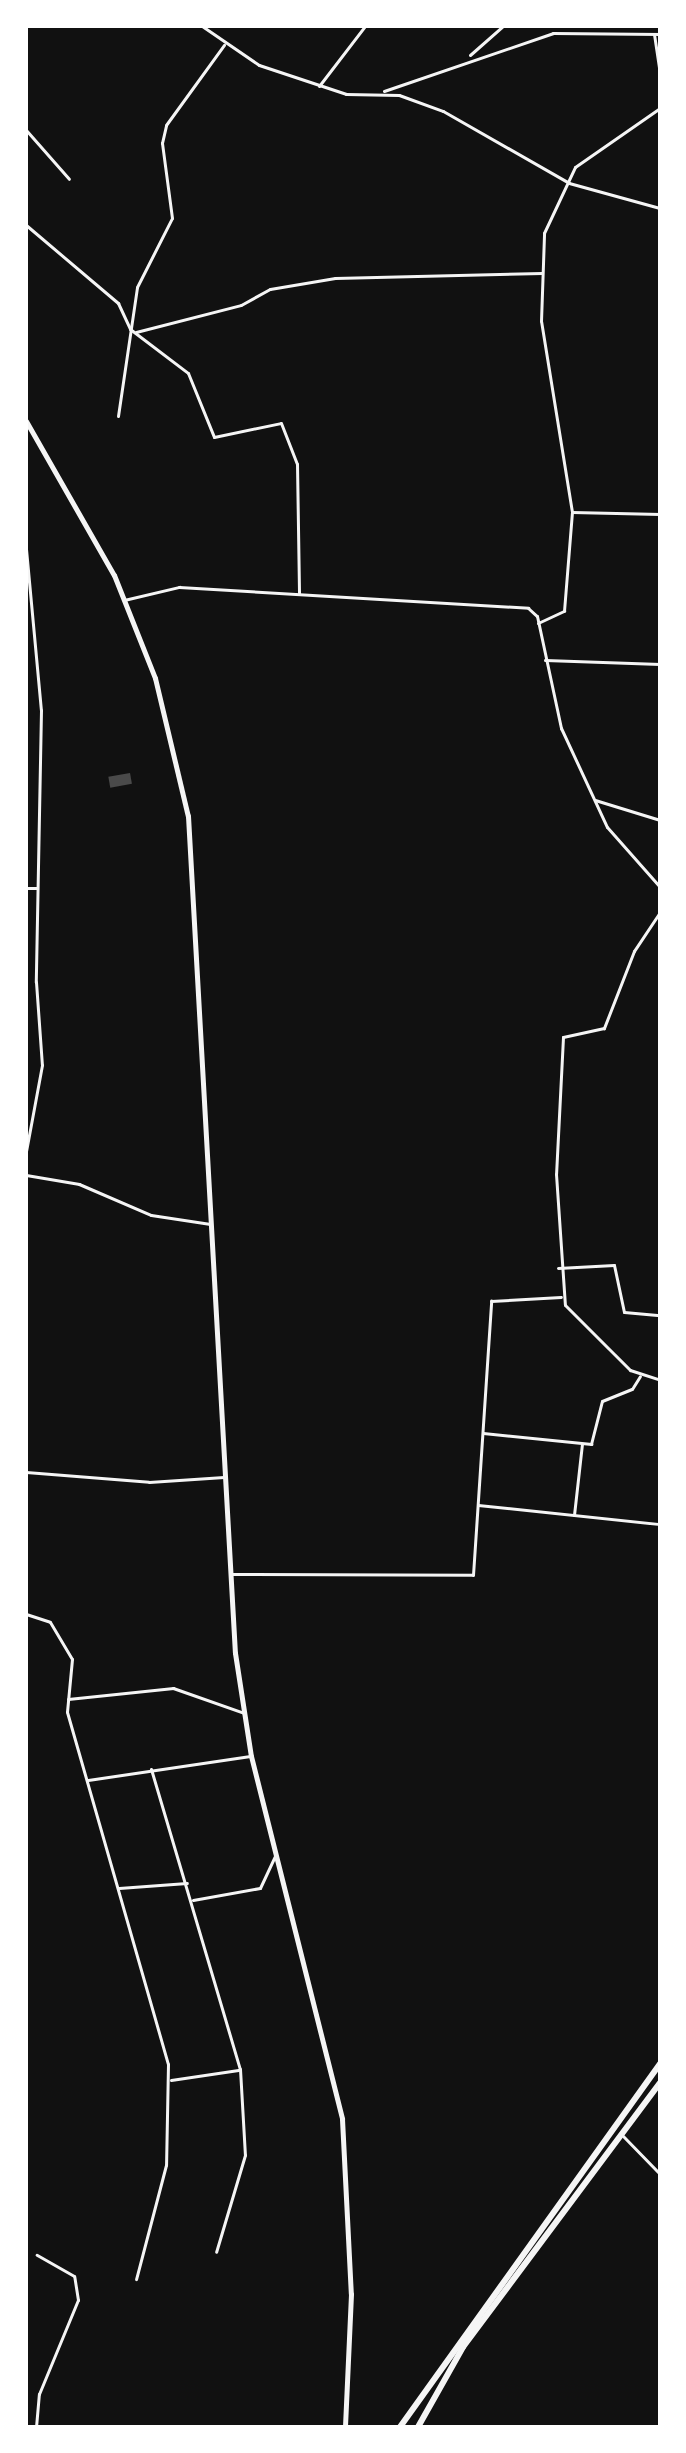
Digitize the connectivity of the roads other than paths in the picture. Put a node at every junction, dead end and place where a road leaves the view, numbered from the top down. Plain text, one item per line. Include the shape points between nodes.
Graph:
1 (202, 26) edge
2 (365, 26) edge
3 (503, 26) edge
4 (657, 33) edge
5 (224, 45) junction
6 (469, 56) junction
7 (660, 74) edge
8 (319, 86) junction
9 (384, 91) junction
10 (660, 108) edge
11 (26, 130) edge
12 (69, 179) dead end
13 (569, 183) junction
14 (660, 208) edge
15 (26, 225) edge
16 (542, 273) junction
17 (130, 329) junction
18 (136, 332) junction
19 (118, 416) dead end
20 (26, 421) edge
21 (572, 512) junction
22 (660, 514) edge
23 (26, 549) edge
24 (299, 594) junction
25 (124, 600) junction
26 (538, 623) junction
27 (545, 660) junction
28 (660, 664) edge
29 (595, 800) junction
30 (660, 820) edge
31 (660, 887) edge
32 (26, 888) edge
33 (37, 888) junction
34 (660, 912) edge
35 (26, 1151) edge
36 (26, 1175) edge
37 (213, 1224) junction
38 (558, 1268) junction
39 (561, 1297) junction
40 (660, 1315) edge
41 (640, 1376) junction
42 (660, 1380) edge
43 (483, 1433) junction
44 (582, 1444) junction
45 (26, 1472) edge
46 (224, 1477) junction
47 (478, 1505) junction
48 (574, 1515) junction
49 (660, 1524) edge
50 (228, 1574) junction
51 (26, 1614) edge
52 (68, 1699) junction
53 (244, 1713) junction
54 (251, 1756) junction
55 (151, 1769) junction
56 (88, 1780) junction
57 (277, 1853) junction
58 (187, 1883) junction
59 (119, 1888) junction
60 (193, 1900) junction
61 (660, 2064) edge
62 (240, 2069) junction
63 (171, 2080) junction
64 (660, 2083) edge
65 (621, 2133) junction
66 (660, 2174) edge
67 (216, 2252) dead end
68 (37, 2255) dead end
69 (136, 2279) dead end
70 (36, 2427) edge
71 (345, 2427) edge
72 (400, 2427) edge
73 (418, 2427) edge

1 - 5 street
2 - 8 street
3 - 6 street
4 - 6 street via 553,33
4 - 7 street
5 - 8 street
5 - 17 street via 166,125 162,143 172,218 148,259
6 - 9 street
8 - 9 street
9 - 13 street via 443,111
10 - 13 street via 575,167
11 - 12 street
13 - 14 street
13 - 16 street via 544,233
15 - 17 street via 118,303
16 - 18 street via 335,278 270,289 241,305
16 - 21 street via 541,321
17 - 18 street
17 - 19 street
18 - 24 street via 188,373 214,437 281,423 297,464
20 - 25 main road via 83,512
21 - 22 street
21 - 26 street via 564,611
23 - 33 street via 41,710
24 - 25 street via 179,587
24 - 26 street via 515,606 533,612
25 - 37 main road via 155,678 188,816
26 - 27 street
27 - 28 street
27 - 29 street via 561,728
29 - 30 street
29 - 31 street via 628,856
32 - 33 street
33 - 35 street via 42,1065
34 - 38 street via 634,951 604,1028 563,1037
36 - 37 street via 79,1184 151,1215
37 - 46 main road
38 - 39 street
38 - 40 street via 614,1265 624,1312
39 - 41 street
39 - 43 street via 491,1300
41 - 42 street
41 - 44 street via 632,1389 602,1401 597,1439
43 - 44 street
43 - 47 street
44 - 48 street
45 - 46 street via 149,1482
46 - 50 main road
47 - 48 street
47 - 50 street via 476,1571 464,1580
48 - 49 street
50 - 53 main road
51 - 52 street via 50,1622 68,1648
52 - 53 street via 173,1688
52 - 56 street
53 - 54 main road
54 - 55 street
54 - 57 main road
55 - 56 street
55 - 58 street
56 - 59 street
57 - 60 street via 260,1888
57 - 71 main road via 342,2119 351,2294
58 - 59 street
58 - 60 street
59 - 63 street
60 - 62 street
61 - 72 highway
62 - 63 street
62 - 67 street via 245,2155
63 - 69 street via 166,2165
64 - 65 highway
65 - 66 street
65 - 73 highway via 463,2347
68 - 70 street via 74,2276 78,2300 39,2394

